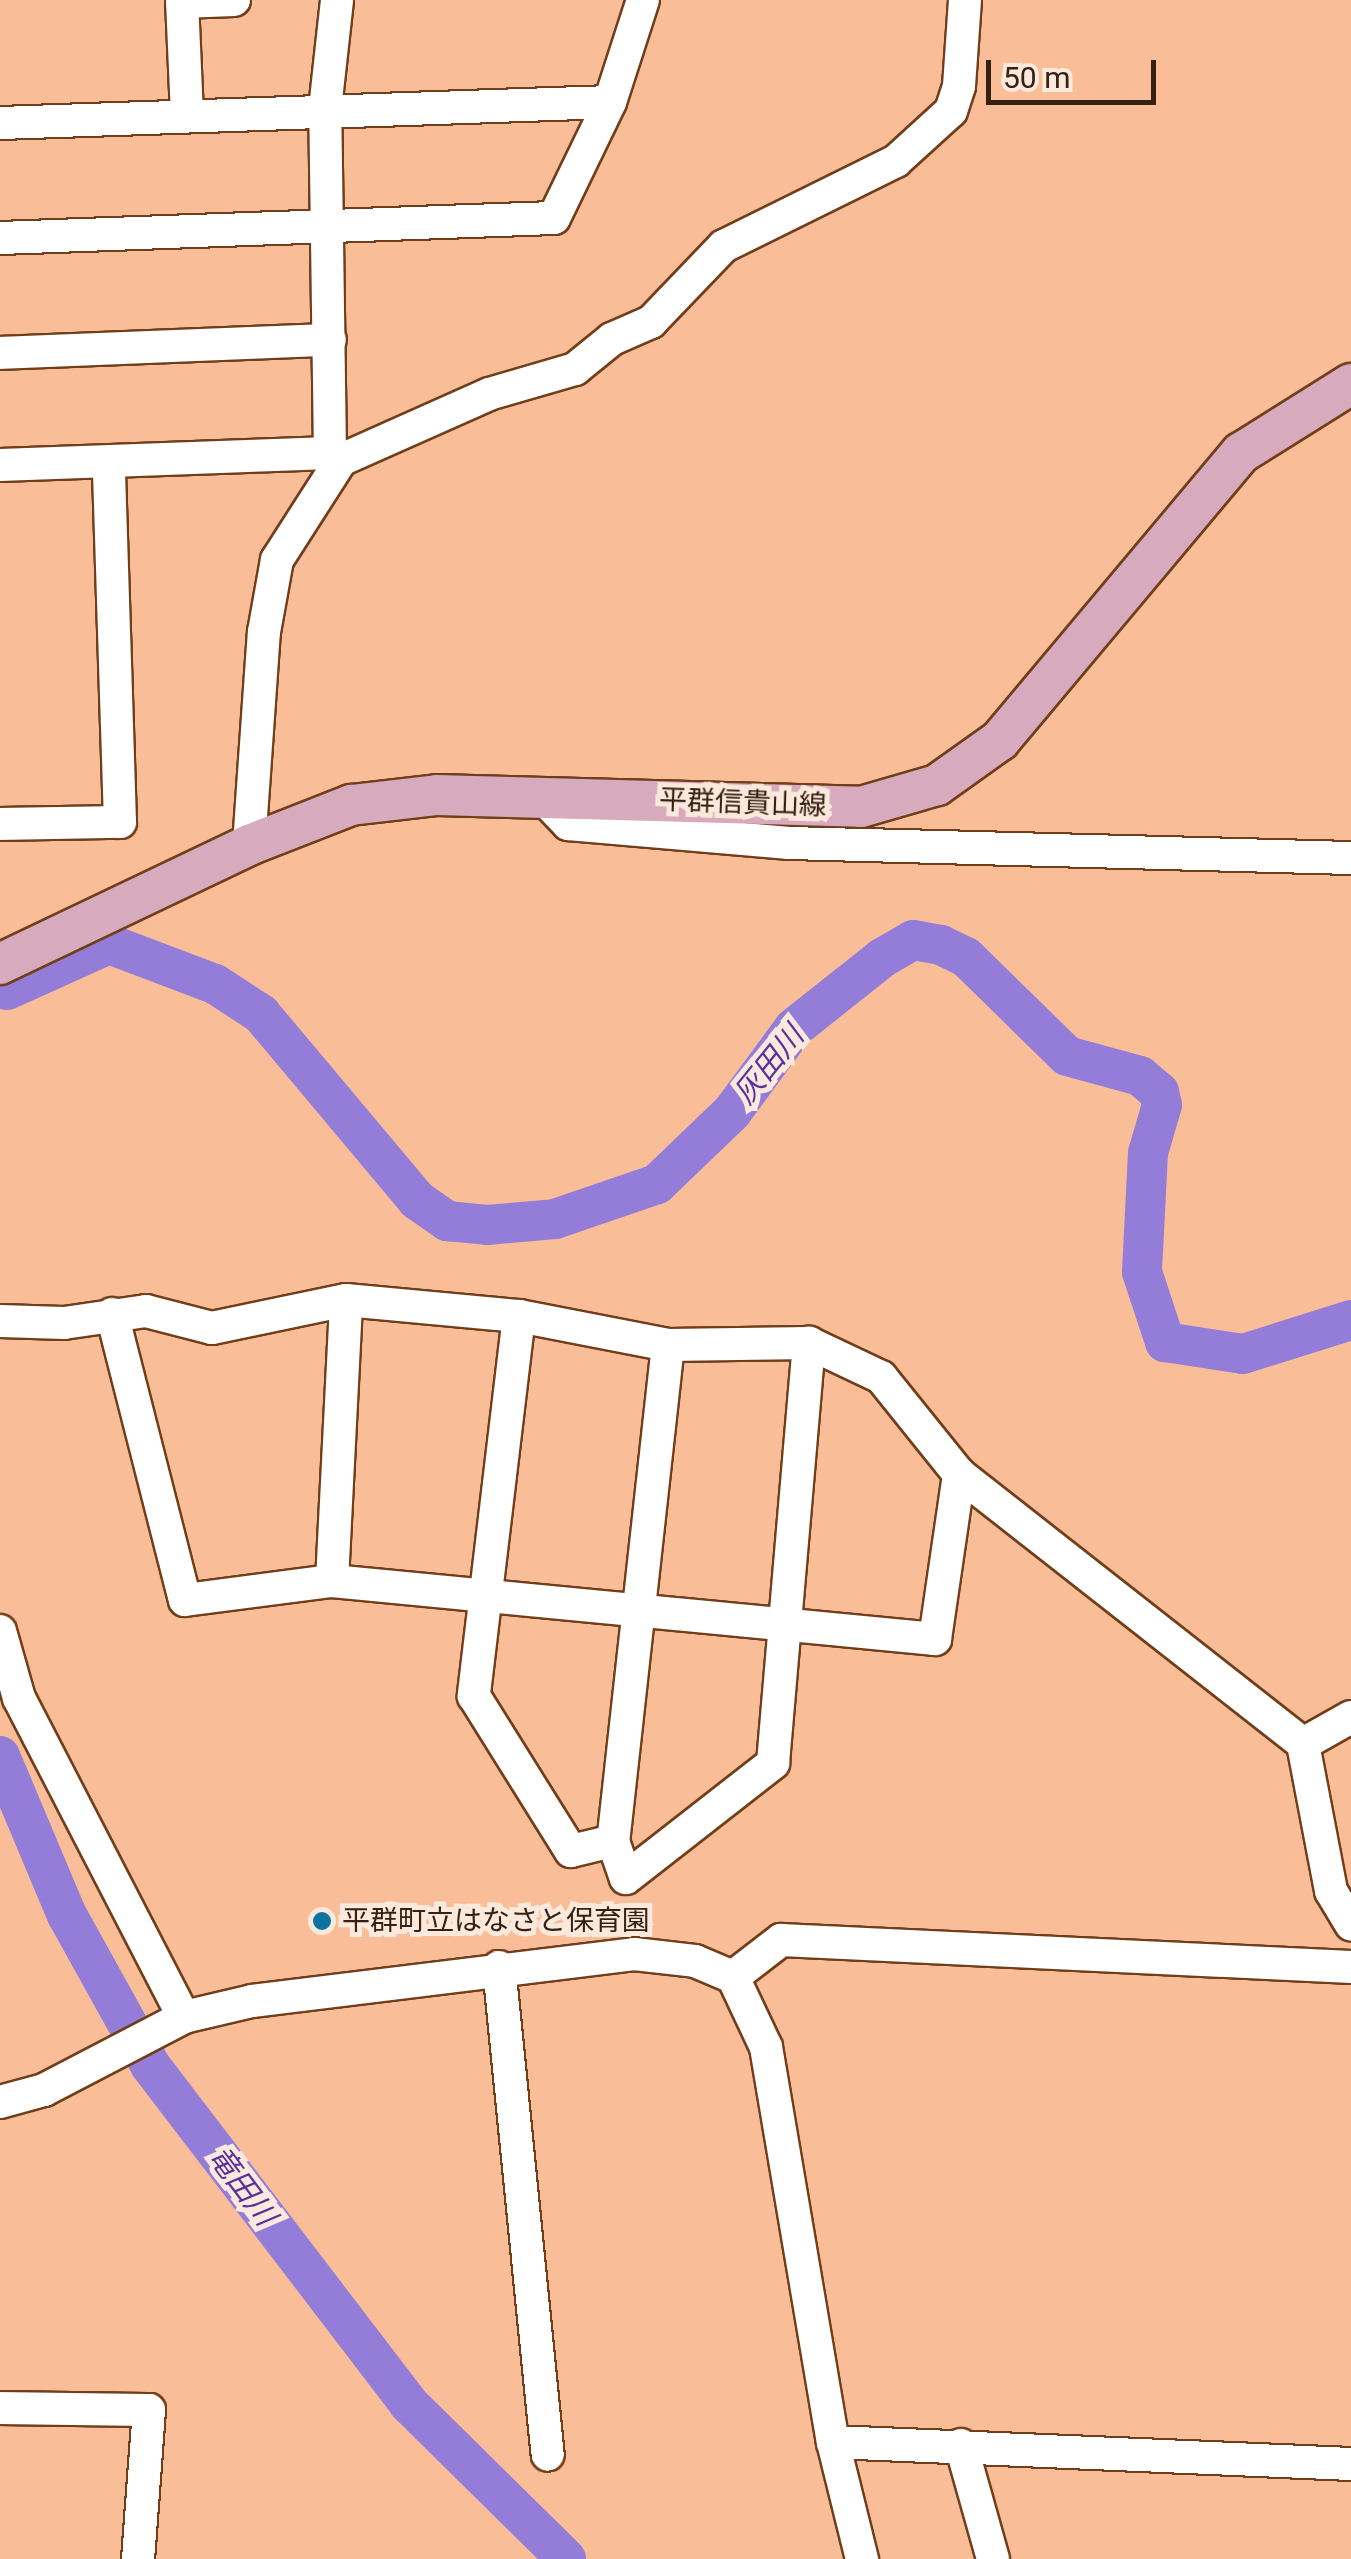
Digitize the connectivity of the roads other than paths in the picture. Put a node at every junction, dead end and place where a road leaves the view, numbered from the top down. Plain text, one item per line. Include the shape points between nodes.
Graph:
1 (234, 0) edge
2 (337, 0) edge
3 (643, 0) edge
4 (965, 0) edge
5 (610, 102) junction
6 (325, 109) junction
7 (186, 115) junction
8 (0, 123) edge
9 (329, 225) junction
10 (0, 238) edge
11 (330, 340) junction
12 (0, 353) edge
13 (1342, 396) edge
14 (336, 457) junction
15 (108, 462) junction
16 (0, 466) edge
17 (544, 800) junction
18 (0, 824) edge
19 (248, 845) junction
20 (1351, 858) edge
21 (0, 964) edge
22 (346, 1300) junction
23 (112, 1314) junction
24 (519, 1316) junction
25 (0, 1321) edge
26 (809, 1342) junction
27 (668, 1344) junction
28 (959, 1474) junction
29 (332, 1582) junction
30 (484, 1597) junction
31 (637, 1611) junction
32 (790, 1628) junction
33 (0, 1631) edge
34 (1351, 1717) edge
35 (1303, 1744) junction
36 (613, 1841) junction
37 (1351, 1924) edge
38 (498, 1967) junction
39 (1351, 1968) edge
40 (733, 1977) junction
41 (174, 2021) junction
42 (0, 2102) edge
43 (0, 2408) edge
44 (833, 2442) junction
45 (961, 2445) junction
46 (548, 2455) dead end
47 (1351, 2464) edge
48 (138, 2559) edge
49 (862, 2559) edge
50 (994, 2559) edge

1 - 7 street via 182,2
2 - 6 street
3 - 5 street
4 - 14 street via 959,86 950,112 896,161 724,246 651,322 612,339 575,369 489,394
5 - 6 street
5 - 9 street via 554,218
6 - 7 street
6 - 9 street
7 - 8 street
9 - 10 street
9 - 11 street
11 - 12 street
11 - 14 street
13 - 17 main road, 平群信貴山線 via 1242,453 1000,740 937,784 861,806
14 - 15 street
14 - 19 street via 276,560
15 - 16 street
15 - 18 street via 120,822
17 - 19 main road, 平群信貴山線 via 436,795 352,804
17 - 20 street via 568,824 789,843
19 - 21 main road, 平群信貴山線
22 - 23 street via 212,1328 146,1312
22 - 24 street
22 - 29 street
23 - 25 street via 64,1323
23 - 29 street via 185,1600
24 - 27 street
24 - 30 street
26 - 27 street
26 - 28 street via 881,1377
26 - 32 street
27 - 31 street
28 - 32 street via 935,1640
28 - 35 street
29 - 30 street
30 - 31 street
30 - 36 street via 474,1696 570,1850
31 - 32 street
31 - 36 street
32 - 36 street via 774,1762 626,1878
33 - 41 street via 19,1698
34 - 35 street
35 - 37 street via 1331,1891
38 - 40 street via 634,1954 696,1962
38 - 41 street via 252,2001
38 - 46 street
39 - 40 street via 781,1940
40 - 44 street via 766,2047
41 - 42 street via 71,2077
43 - 48 street via 149,2410
44 - 45 street
44 - 49 street
45 - 47 street
45 - 50 street

